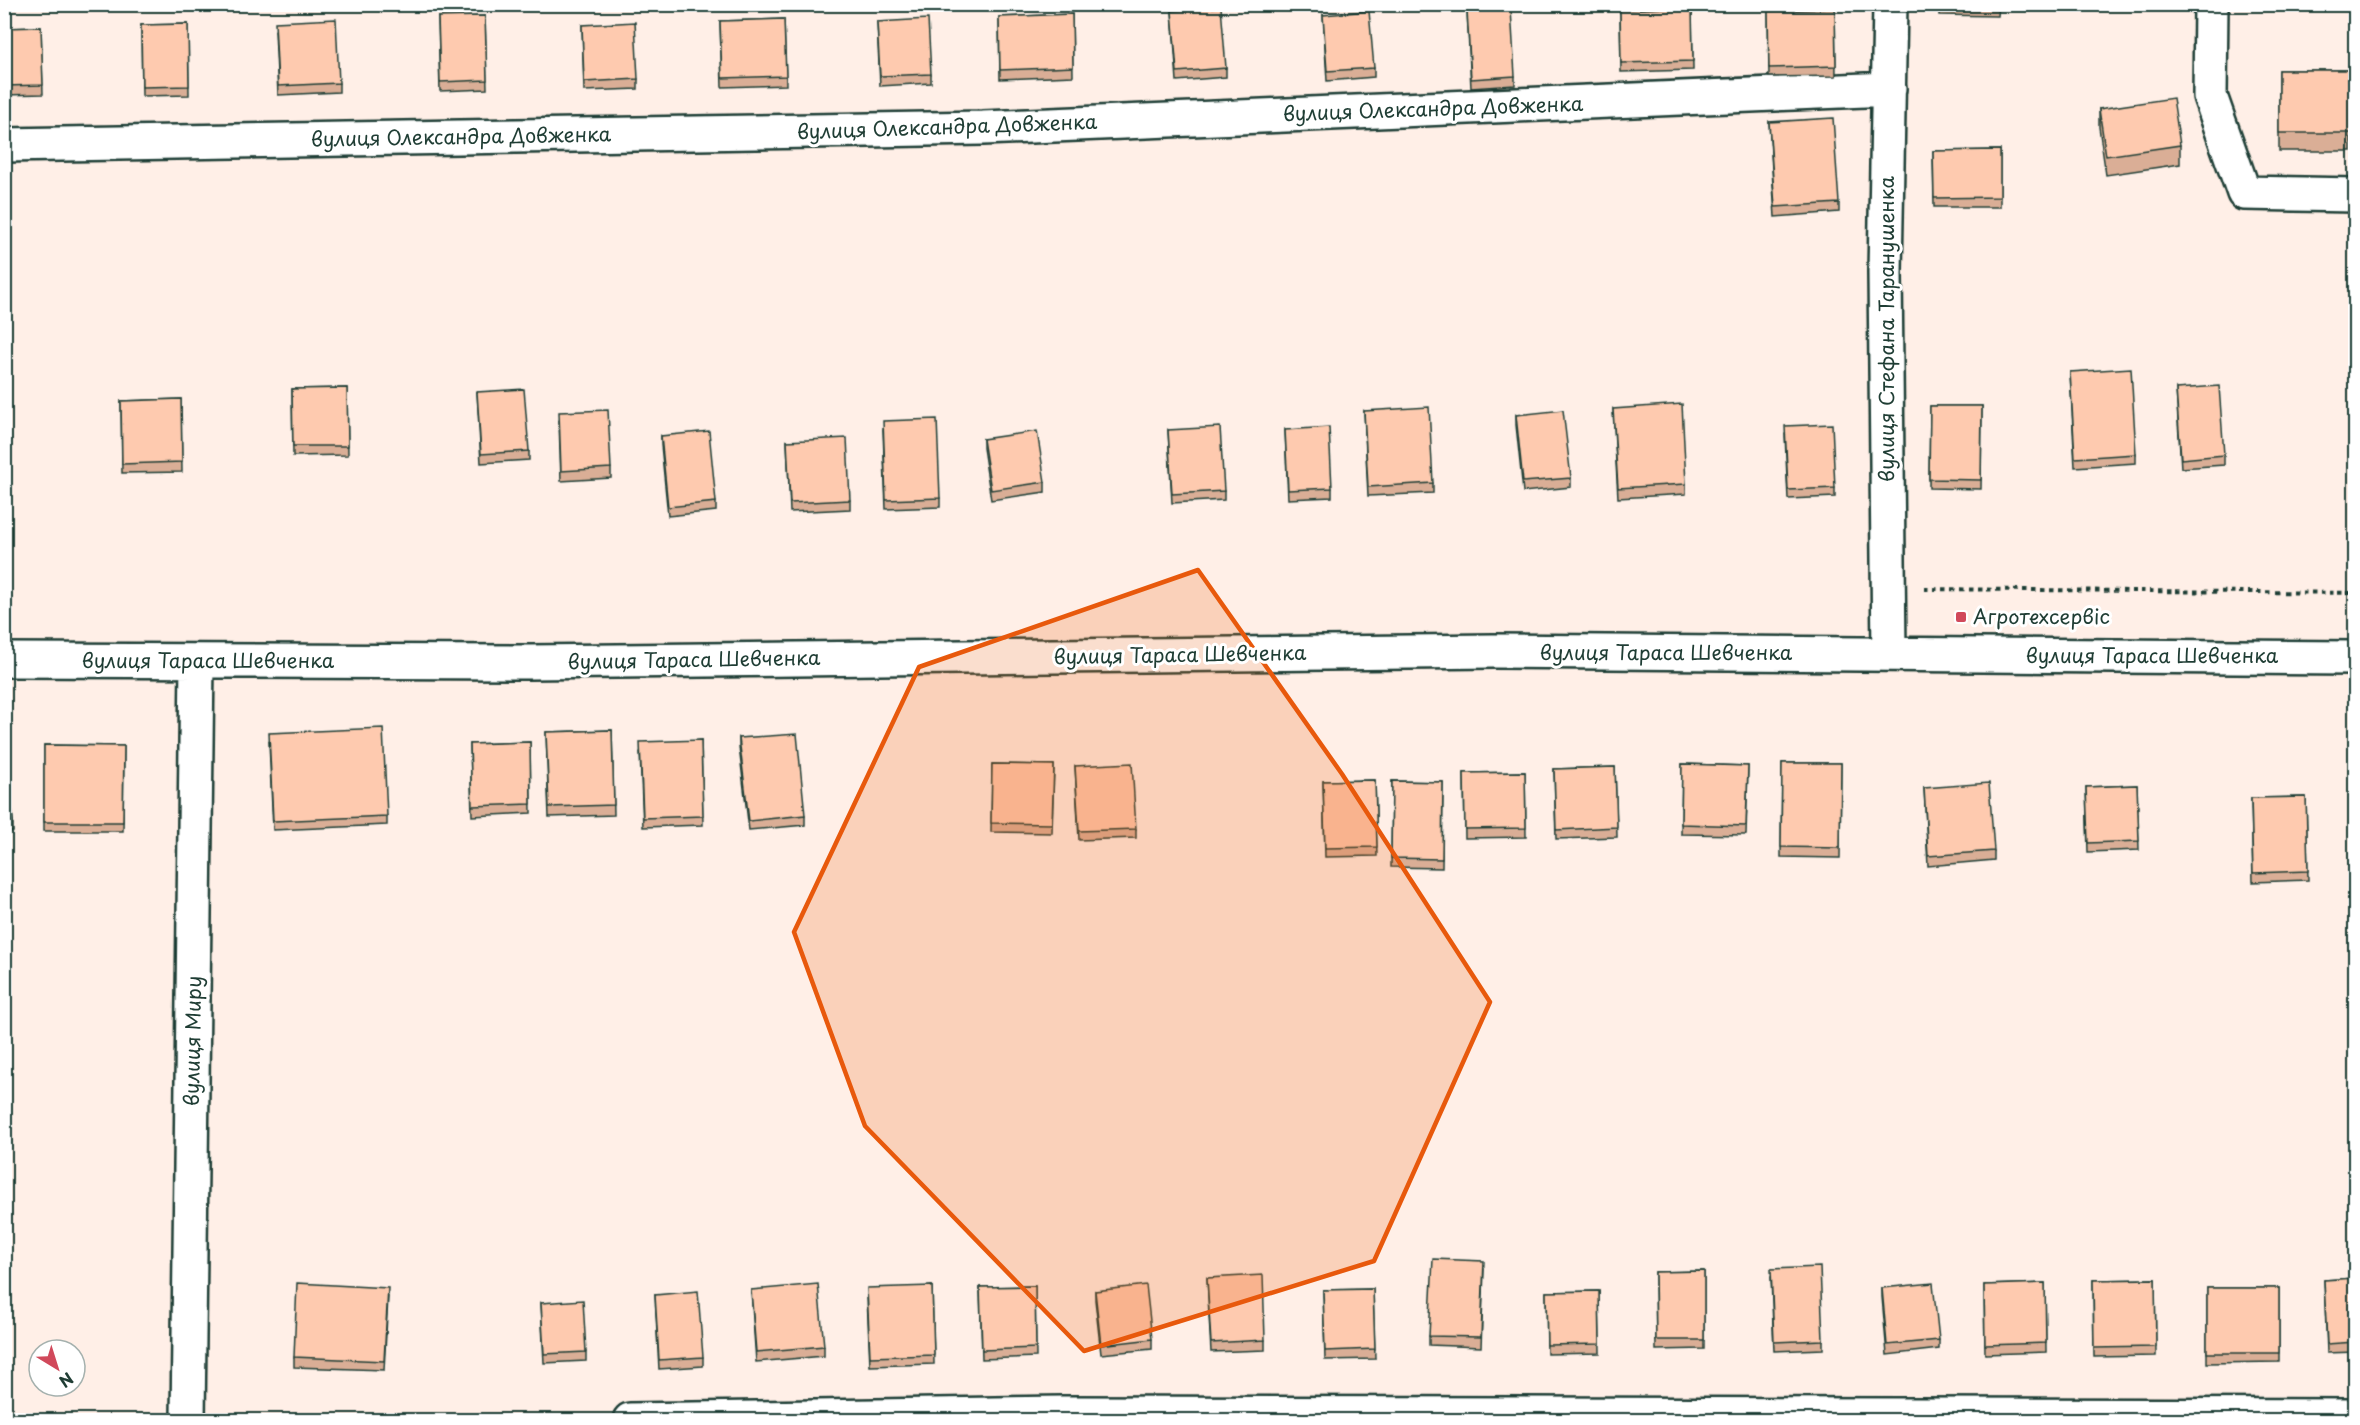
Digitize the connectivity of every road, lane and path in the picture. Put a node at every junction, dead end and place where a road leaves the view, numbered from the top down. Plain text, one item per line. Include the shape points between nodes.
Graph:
1 (1890, 4) edge
2 (2211, 4) edge
3 (1889, 89) junction
4 (4, 145) edge
5 (2355, 195) edge
6 (1888, 588) junction
7 (2355, 593) edge
8 (1889, 654) junction
9 (2355, 658) edge
10 (4, 660) edge
11 (197, 661) junction
12 (2355, 1416) edge
13 (188, 1420) edge
14 (630, 1420) edge

1 - 3 street, вулиця Стефана Таранушенка
2 - 5 street via 2210,96 2244,193
3 - 4 street, вулиця Олександра Довженка via 982,128
3 - 6 street, вулиця Стефана Таранушенка via 1885,272
6 - 7 path
6 - 8 street, вулиця Стефана Таранушенка
8 - 9 street, вулиця Тараса Шевченка
8 - 11 street, вулиця Тараса Шевченка via 1481,651 530,662
10 - 11 street, вулиця Тараса Шевченка
11 - 13 street, вулиця Миру
12 - 14 street via 1064,1413

